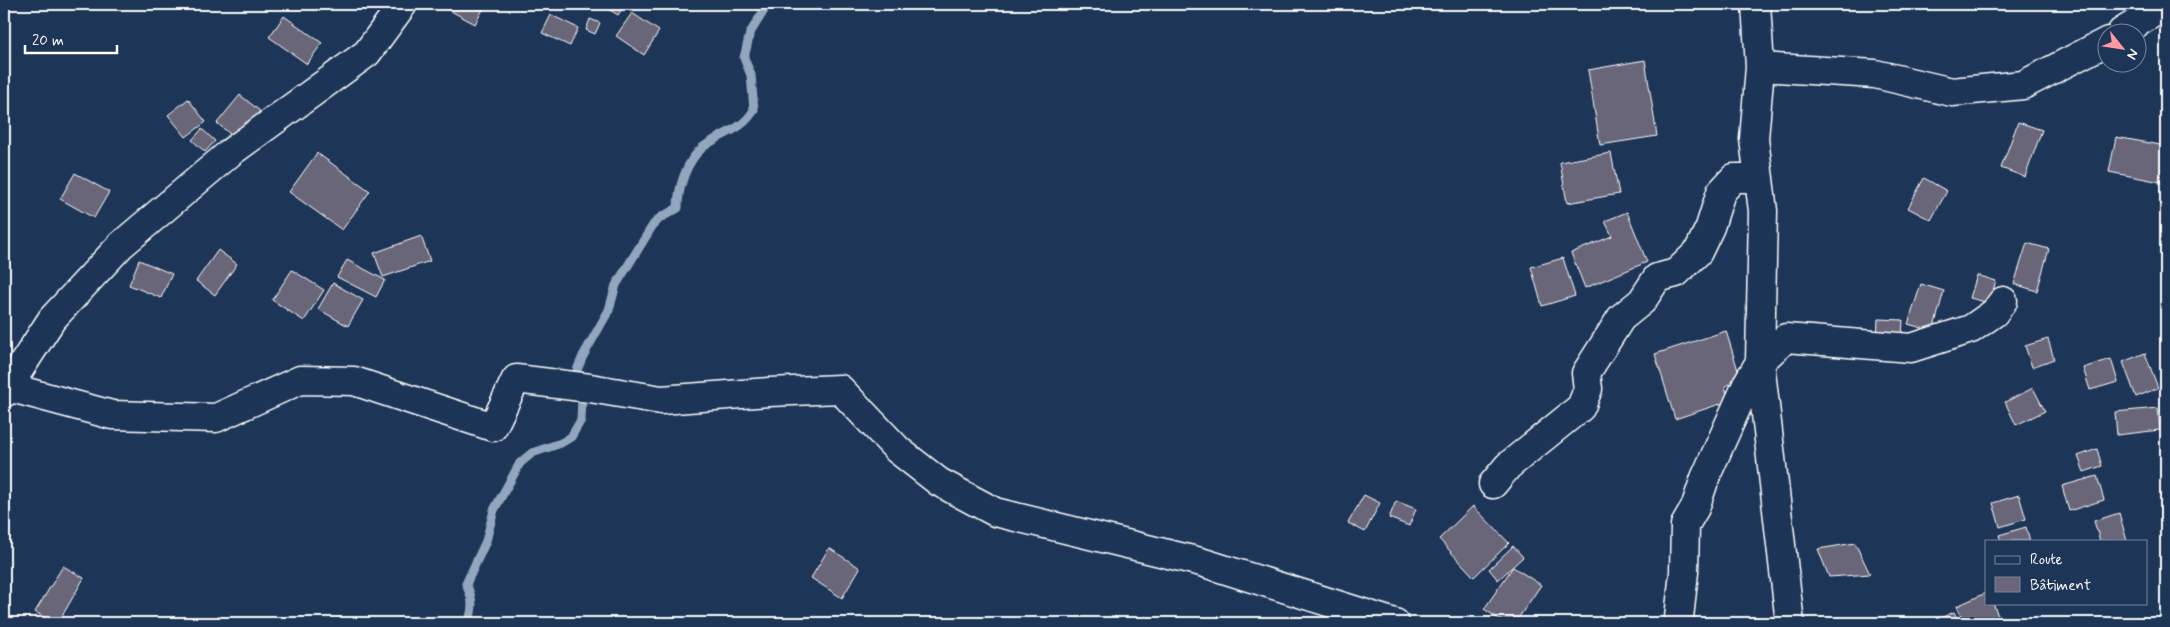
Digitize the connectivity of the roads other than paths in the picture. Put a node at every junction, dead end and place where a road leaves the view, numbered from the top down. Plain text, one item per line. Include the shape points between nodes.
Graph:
1 (403, 4) edge
2 (1756, 4) edge
3 (2166, 5) edge
4 (2138, 22) edge
5 (2098, 46) edge
6 (1760, 67) junction
7 (1760, 178) junction
8 (2003, 300) dead end
9 (1760, 362) junction
10 (6, 390) edge
11 (1493, 484) dead end
12 (1679, 618) dead end
13 (1395, 623) edge
14 (1790, 623) edge

1 - 10 street via 367,53 231,152 121,245 52,319
2 - 6 street
3 - 4 street
5 - 6 street via 2024,85 1952,92 1875,74
6 - 7 street via 1754,139
7 - 9 street via 1764,211
7 - 11 street via 1734,178 1721,192 1698,252 1676,272 1658,278 1642,302 1622,318 1586,373 1588,389 1581,407 1508,466
8 - 9 street via 1994,313 1971,329 1911,348 1786,338
9 - 12 street via 1727,426 1695,508 1685,525
9 - 14 street
10 - 13 street via 112,415 216,418 300,380 354,381 492,427 516,379 661,400 840,389 898,450 939,482 995,512 1201,562

